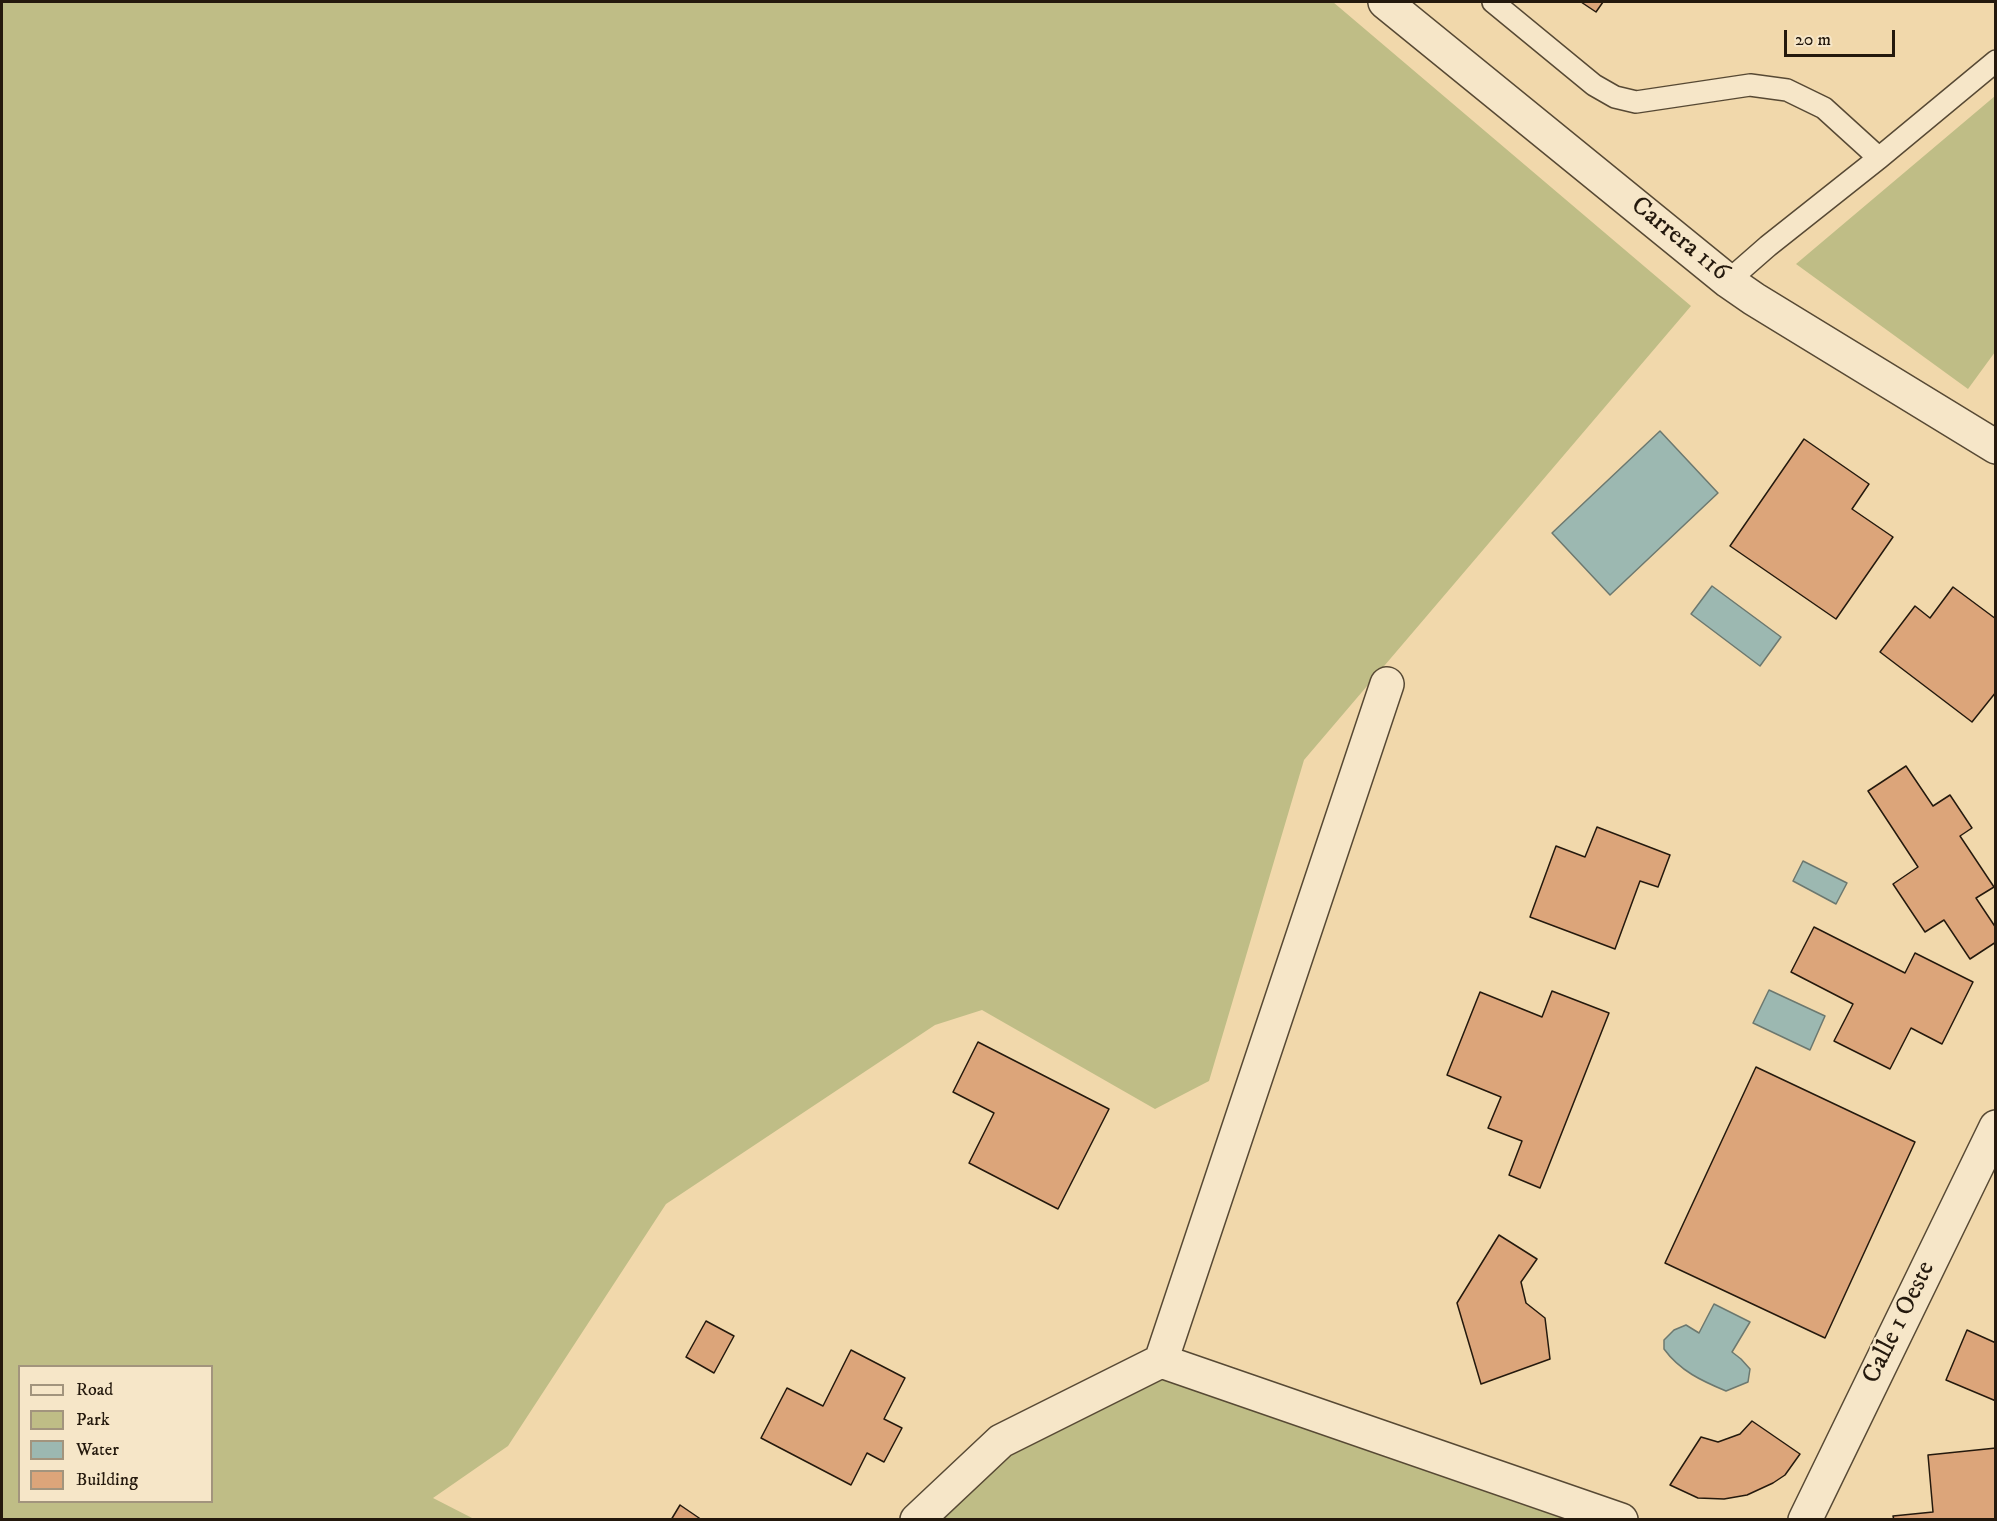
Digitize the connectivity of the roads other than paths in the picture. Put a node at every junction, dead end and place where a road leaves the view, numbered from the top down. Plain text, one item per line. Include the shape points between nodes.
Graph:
1 (1385, 2) edge
2 (1493, 2) edge
3 (1995, 61) edge
4 (1880, 158) junction
5 (1728, 280) junction
6 (1995, 447) edge
7 (1388, 684) dead end
8 (1995, 1127) edge
9 (1161, 1361) junction
10 (917, 1520) edge
11 (1621, 1520) edge
12 (1805, 1520) edge

1 - 5 street, Carrera 116
2 - 4 lane via 1594,85 1615,97 1636,102 1750,85 1787,90 1824,108
3 - 4 lane
4 - 5 lane
5 - 6 street, Carrera 116
7 - 9 street
8 - 12 street, Calle 1 Oeste
9 - 10 street via 1001,1441
9 - 11 street

